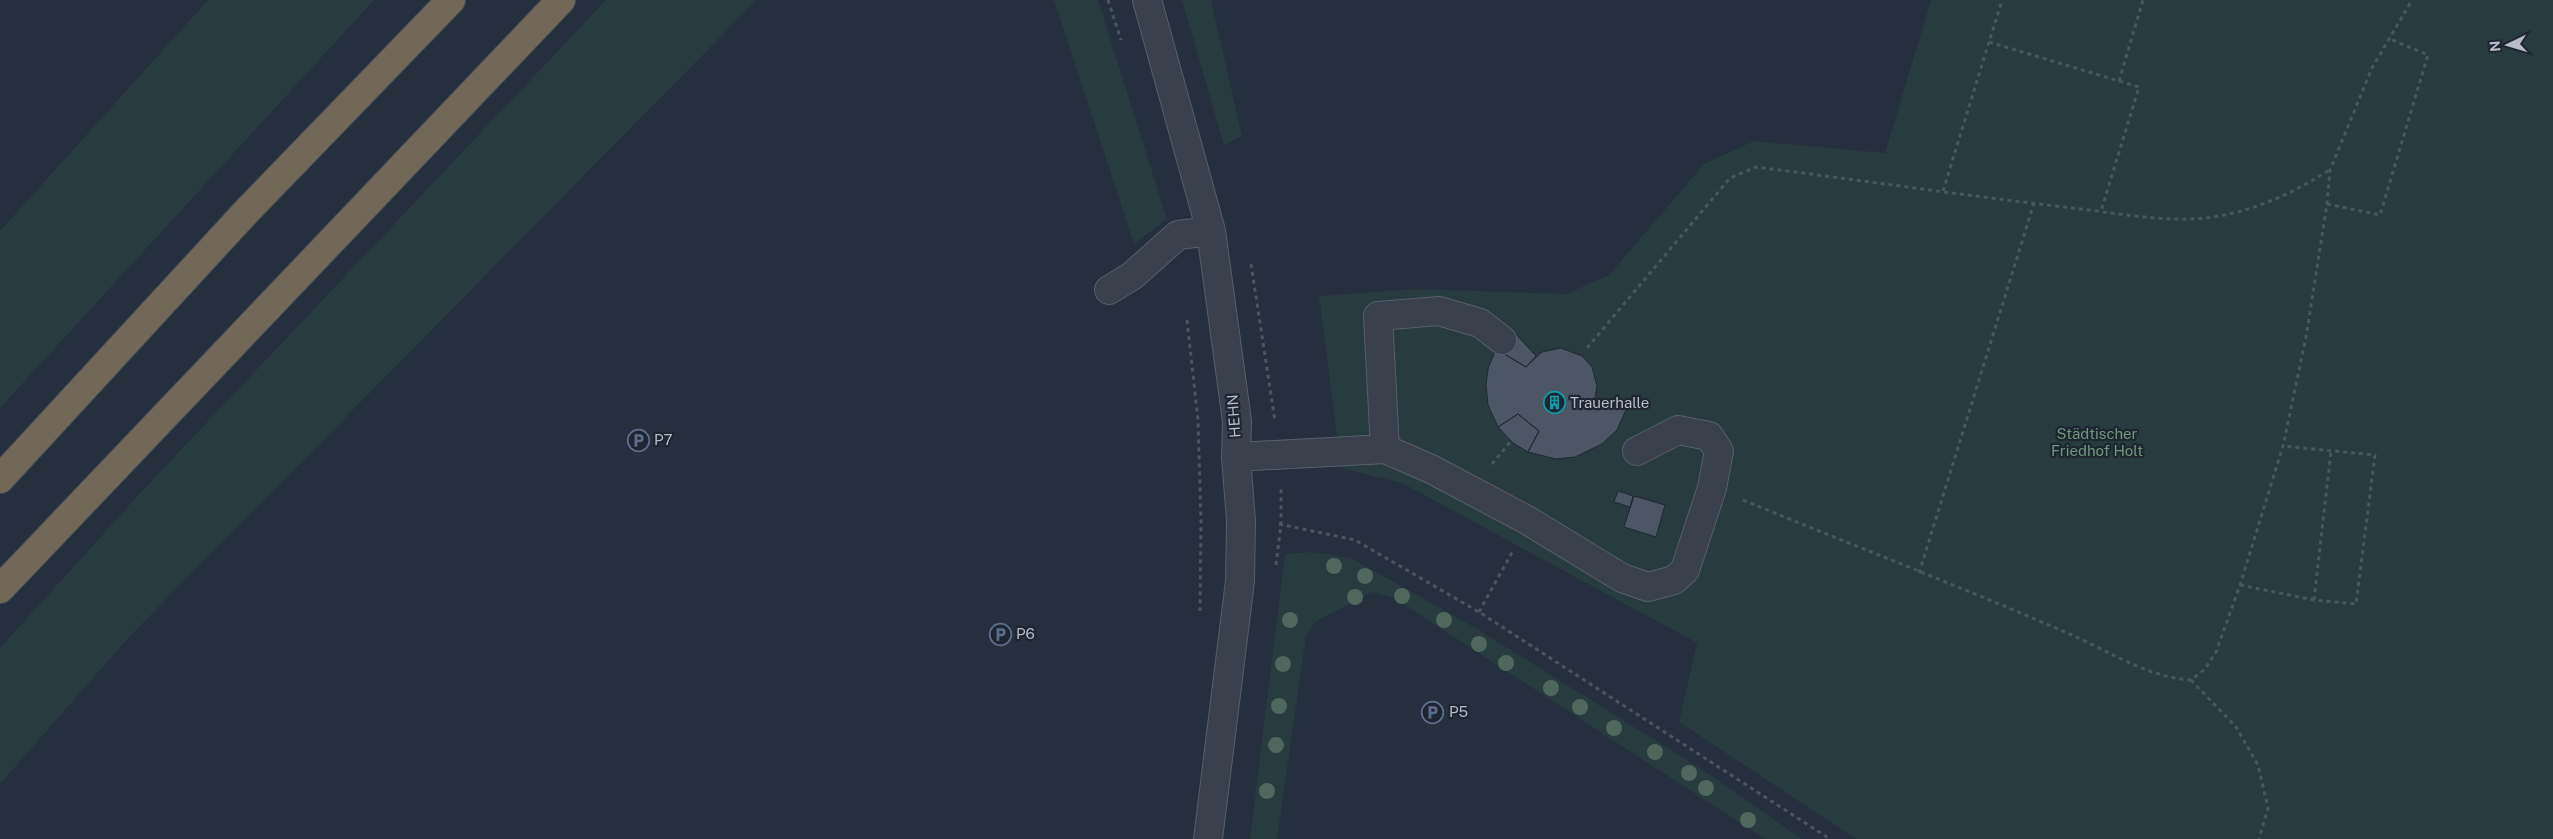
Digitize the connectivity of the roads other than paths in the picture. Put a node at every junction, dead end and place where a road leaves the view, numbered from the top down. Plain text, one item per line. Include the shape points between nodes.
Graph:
1 (451, 0) edge
2 (561, 0) edge
3 (1147, 0) edge
4 (1211, 231) junction
5 (1108, 290) dead end
6 (1502, 340) dead end
7 (1385, 449) junction
8 (1637, 451) dead end
9 (1236, 457) junction
10 (0, 479) edge
11 (0, 590) edge
12 (1208, 839) edge

1 - 10 highway via 245,213
2 - 11 highway
3 - 4 street, HEHN
4 - 5 street via 1178,235 1132,276
4 - 9 street, HEHN via 1237,422
6 - 7 street via 1480,322 1439,311 1378,316
7 - 8 street via 1432,469 1527,520 1622,578 1648,587 1674,580 1685,570 1712,488 1719,451 1708,436 1678,430
7 - 9 street
9 - 12 street, HEHN via 1241,521 1240,581

